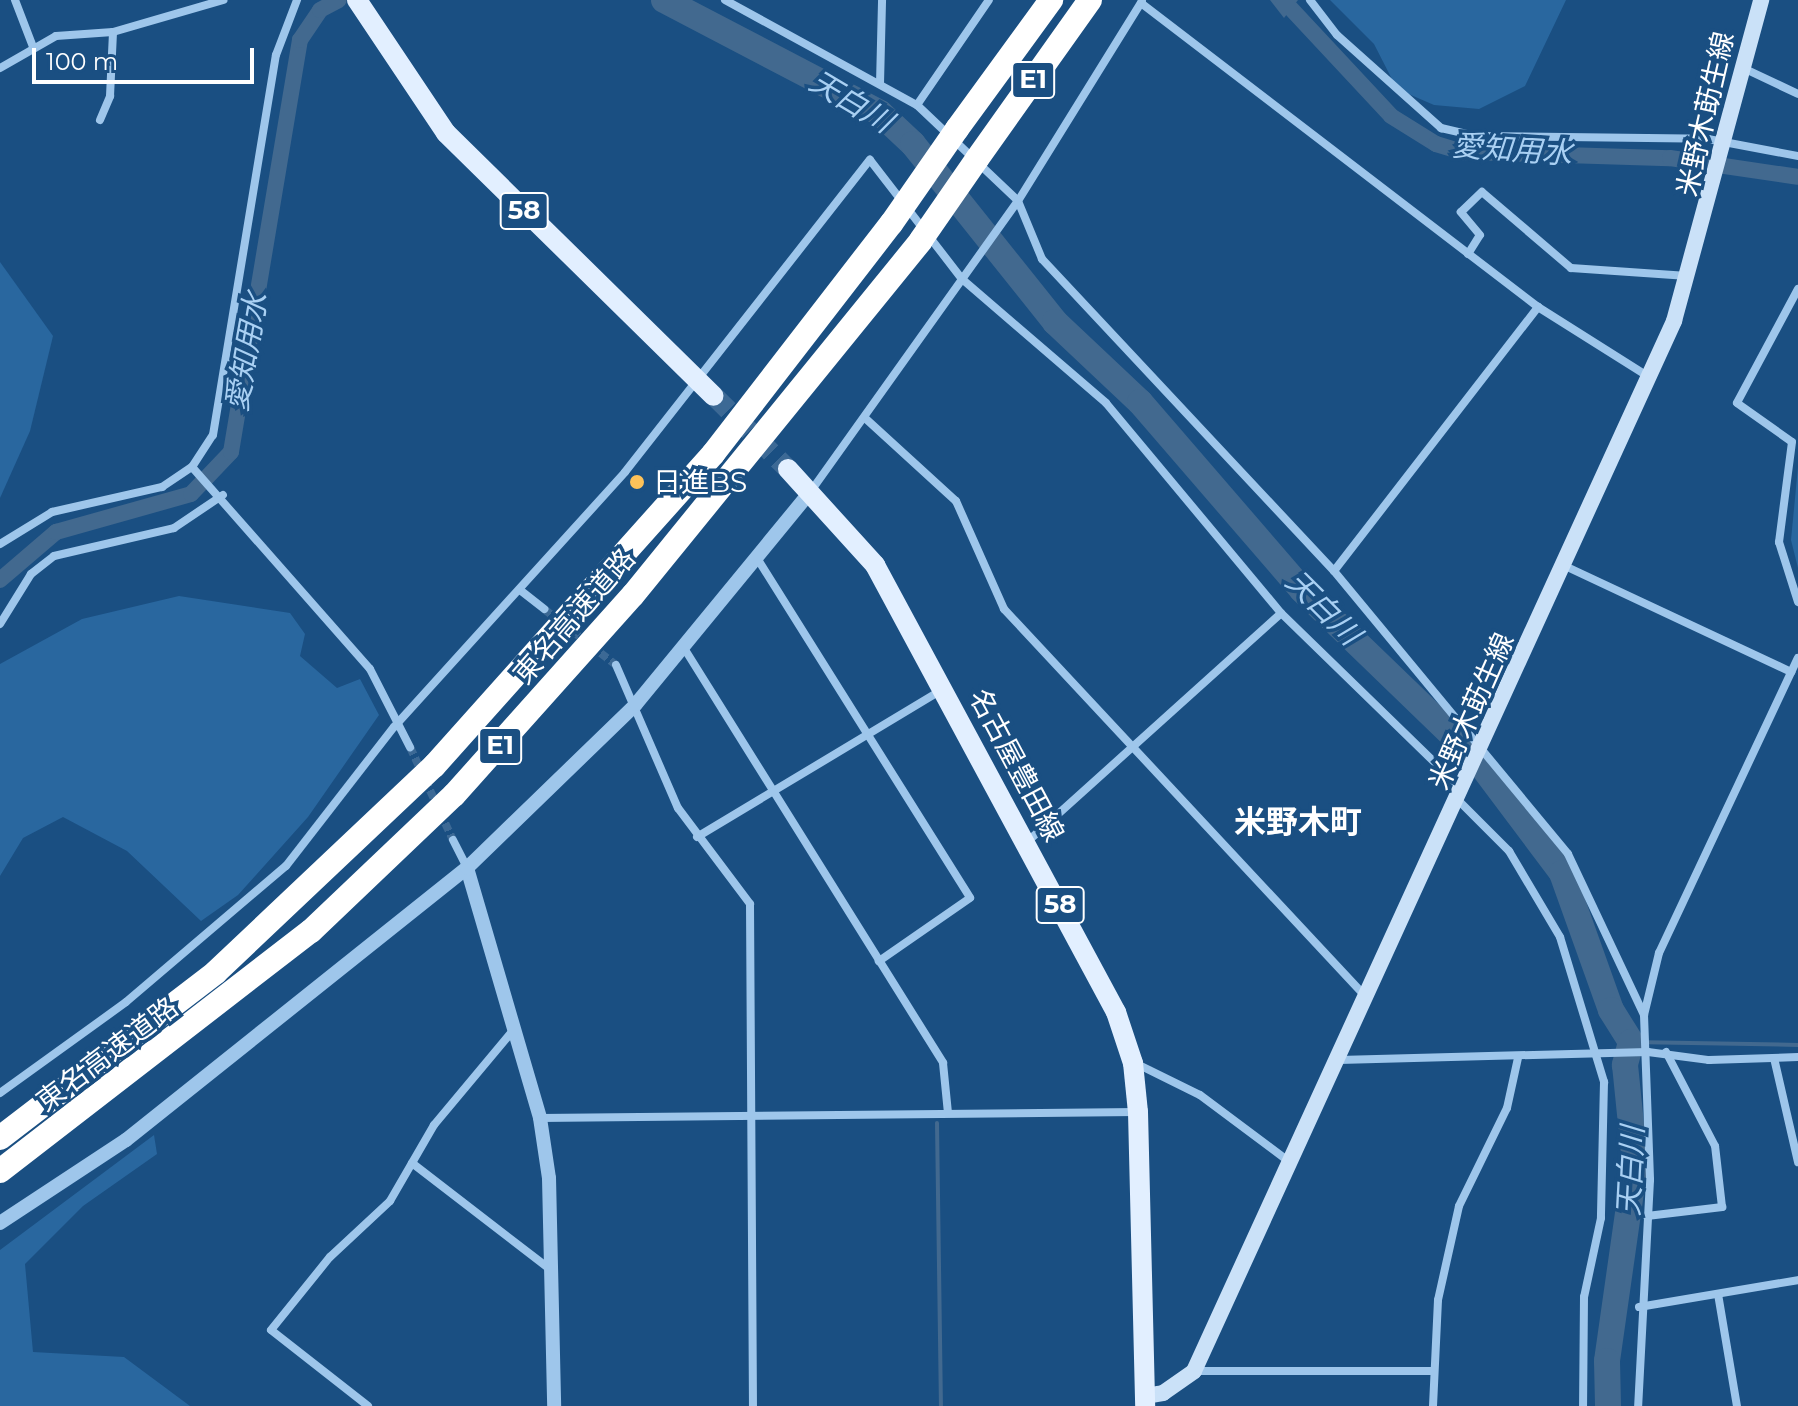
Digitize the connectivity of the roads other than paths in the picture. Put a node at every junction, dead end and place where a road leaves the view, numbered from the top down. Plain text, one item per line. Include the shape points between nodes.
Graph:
1 (15, 0) edge
2 (180, 0) edge
3 (223, 0) edge
4 (297, 0) edge
5 (725, 0) edge
6 (882, 0) edge
7 (989, 0) edge
8 (1051, 0) edge
9 (1090, 0) edge
10 (1310, 0) edge
11 (1761, 0) edge
12 (358, 2) edge
13 (1142, 2) edge
14 (183, 10) junction
15 (113, 32) junction
16 (33, 47) junction
17 (1738, 66) junction
18 (0, 68) edge
19 (880, 84) junction
20 (1798, 94) edge
21 (917, 105) junction
22 (100, 120) dead end
23 (1723, 143) junction
24 (1798, 156) edge
25 (1018, 201) junction
26 (1468, 254) junction
27 (1692, 276) junction
28 (962, 279) junction
29 (1798, 289) edge
30 (1538, 307) junction
31 (1649, 377) junction
32 (695, 379) junction
33 (714, 396) tunnel mouth
34 (865, 418) junction
35 (192, 467) junction
36 (788, 469) tunnel mouth
37 (811, 491) junction
38 (223, 495) junction
39 (0, 544) edge
40 (757, 558) junction
41 (1565, 566) junction
42 (1334, 571) junction
43 (520, 590) junction
44 (1798, 602) edge
45 (544, 609) tunnel mouth
46 (1281, 613) junction
47 (0, 624) edge
48 (684, 648) junction
49 (1798, 658) edge
50 (616, 665) tunnel mouth
51 (1791, 672) junction
52 (944, 689) junction
53 (636, 704) junction
54 (394, 727) junction
55 (868, 732) junction
56 (410, 747) tunnel mouth
57 (1482, 749) junction
58 (1133, 751) junction
59 (774, 790) junction
60 (1463, 792) junction
61 (697, 837) junction
62 (453, 840) tunnel mouth
63 (1027, 842) junction
64 (467, 868) junction
65 (879, 961) junction
66 (1367, 997) junction
67 (1644, 1015) junction
68 (516, 1027) junction
69 (1648, 1052) junction
70 (1666, 1052) junction
71 (1599, 1056) junction
72 (1798, 1057) edge
73 (1518, 1058) junction
74 (1774, 1058) junction
75 (1339, 1060) junction
76 (1133, 1063) junction
77 (0, 1093) edge
78 (1138, 1112) junction
79 (948, 1113) junction
80 (750, 1116) junction
81 (540, 1118) junction
82 (0, 1138) edge
83 (1287, 1160) junction
84 (1798, 1162) edge
85 (412, 1163) junction
86 (0, 1171) edge
87 (1647, 1216) junction
88 (0, 1223) edge
89 (551, 1271) junction
90 (1798, 1280) edge
91 (1718, 1294) junction
92 (1639, 1307) junction
93 (1194, 1371) junction
94 (1432, 1371) junction
95 (1145, 1401) edge
96 (368, 1406) edge
97 (554, 1406) edge
98 (753, 1406) edge
99 (1433, 1406) edge
100 (1583, 1406) edge
101 (1638, 1406) edge
102 (1737, 1406) edge

1 - 16 street
2 - 14 street
3 - 14 street
4 - 35 street via 276,55 213,435
5 - 19 street
6 - 19 street
7 - 21 street
8 - 82 highway, 東名高速道路 / E1, bridge via 891,224 704,466 434,766 216,972
9 - 86 highway, 東名高速道路 / E1, bridge via 921,240 633,595 454,795 311,931
10 - 23 street via 1337,35 1441,128 1475,136
11 - 17 main road, 米野木莇生線
12 - 32 main road, 58 via 446,133
13 - 25 street
13 - 26 street
14 - 15 street
15 - 16 street via 56,36
15 - 22 street via 110,96
16 - 18 street
17 - 20 street
17 - 23 main road, 米野木莇生線
19 - 21 street
21 - 25 street
23 - 24 street
23 - 27 main road, 米野木莇生線
25 - 28 street
25 - 42 street via 1042,259
26 - 27 street via 1480,235 1461,212 1482,192 1571,268
26 - 30 street
27 - 31 main road, 米野木莇生線
28 - 32 street via 870,160
28 - 34 street
28 - 46 street via 1106,403
29 - 44 street via 1737,403 1792,442 1779,542
30 - 31 street
30 - 42 street
31 - 41 main road, 米野木莇生線
32 - 33 main road, 58
32 - 43 street
34 - 37 street
34 - 58 street via 956,501 1004,609
35 - 38 street
35 - 39 street via 162,487 52,512
36 - 37 main road, 名古屋豊田線 / 58
37 - 40 street
37 - 52 main road, 名古屋豊田線 / 58 via 875,565
38 - 47 street via 174,528 54,556 31,574
38 - 54 street via 370,669
40 - 48 street
40 - 55 street
41 - 51 street
41 - 57 main road, 米野木莇生線
42 - 57 street
43 - 45 street
43 - 54 street
46 - 58 street
46 - 60 street
48 - 53 street
48 - 59 street
49 - 51 street
50 - 53 street
51 - 67 street via 1659,953
52 - 55 street
52 - 63 main road, 名古屋豊田線 / 58
53 - 61 street
53 - 64 street
54 - 56 street
54 - 77 street via 273,879
55 - 59 street
55 - 65 street via 970,898
57 - 60 main road, 米野木莇生線
57 - 67 street via 1580,875
58 - 63 street
58 - 66 street
59 - 61 street
59 - 65 street
60 - 66 main road, 米野木莇生線
60 - 71 street via 1509,851 1560,937
61 - 80 street via 750,904
62 - 64 street
63 - 76 main road, 名古屋豊田線 / 58 via 1116,1012
64 - 68 street
64 - 88 street via 146,1124
65 - 79 street via 943,1063
66 - 75 main road, 米野木莇生線
67 - 69 street
68 - 81 street
68 - 85 street via 434,1125
69 - 70 street
69 - 71 street
69 - 87 street
70 - 74 street
70 - 87 street via 1715,1146 1722,1207
71 - 73 street
71 - 100 street via 1606,1139 1601,1218 1584,1297
72 - 74 street
73 - 75 street
73 - 94 street via 1507,1108 1459,1206 1438,1300
74 - 84 street
75 - 83 main road, 米野木莇生線
76 - 78 main road, 名古屋豊田線 / 58
76 - 83 street via 1200,1095
78 - 79 street
78 - 95 main road, 名古屋豊田線 / 58
79 - 80 street
80 - 81 street
80 - 98 street
81 - 89 street
83 - 93 main road, 米野木莇生線
85 - 89 street
85 - 96 street via 390,1201 330,1257 271,1330
87 - 92 street
89 - 97 street
90 - 91 street
91 - 92 street
91 - 102 street
92 - 101 street
93 - 94 street
93 - 95 main road
94 - 99 street

